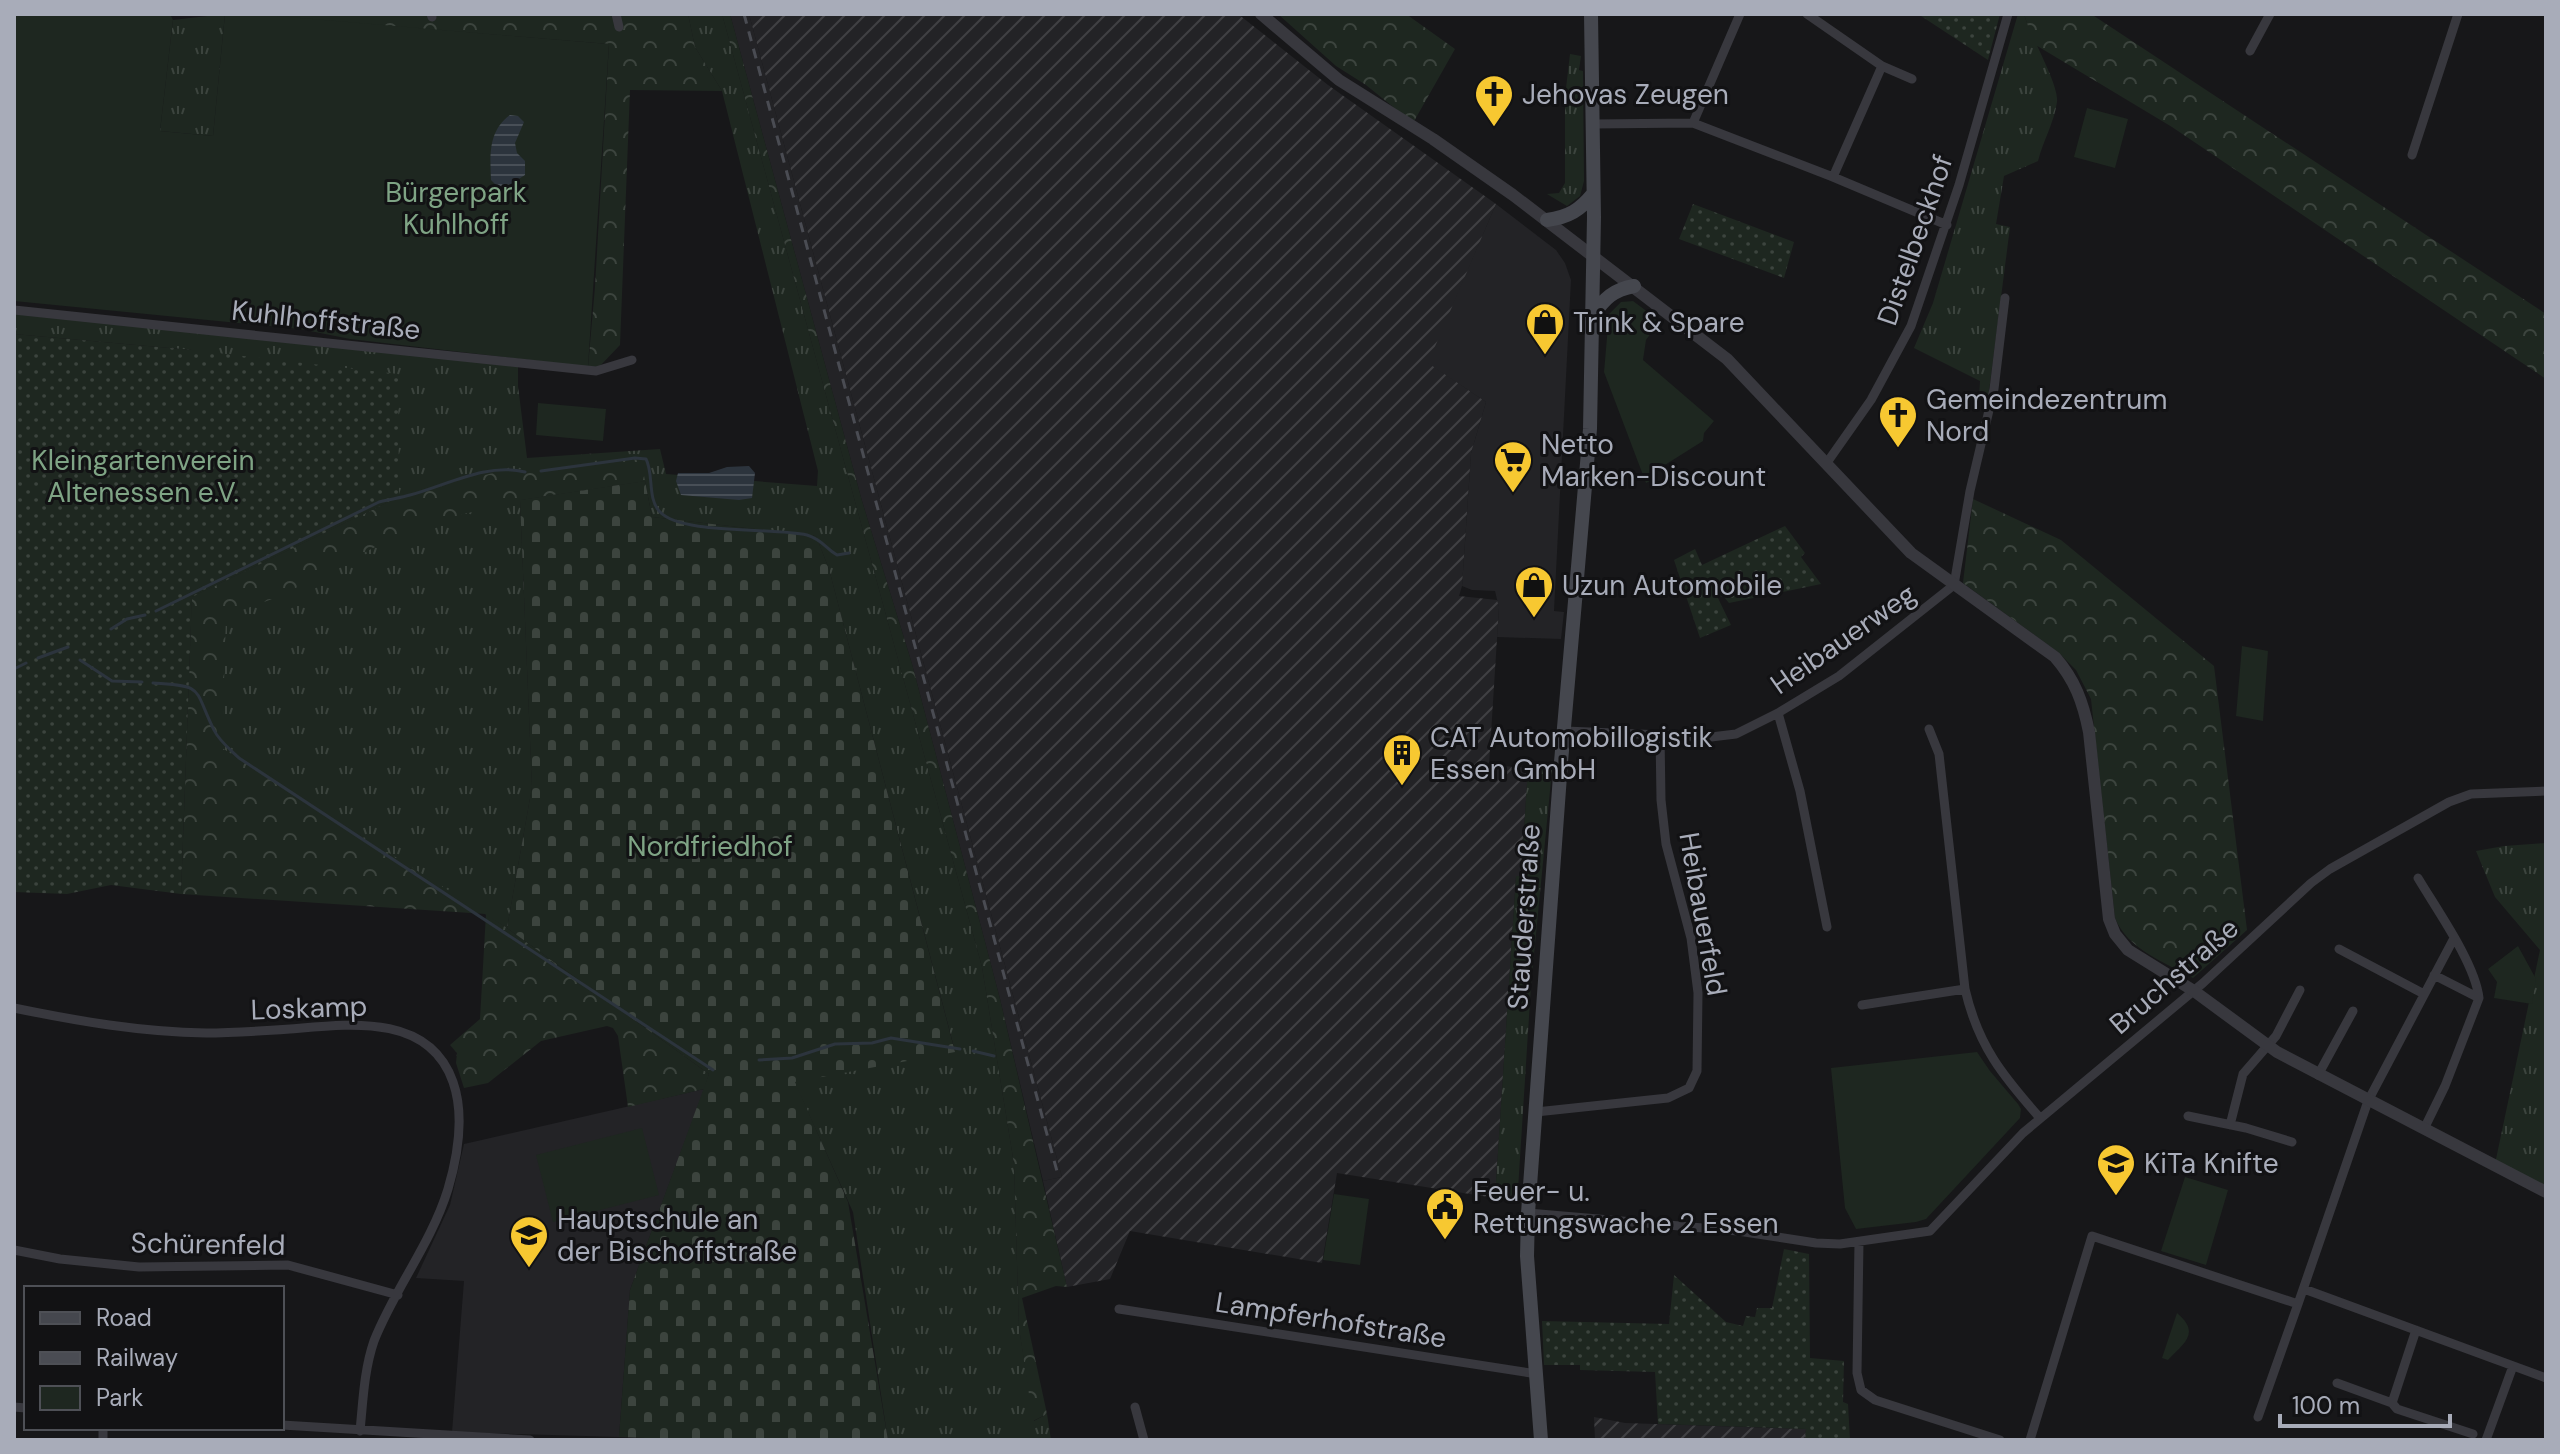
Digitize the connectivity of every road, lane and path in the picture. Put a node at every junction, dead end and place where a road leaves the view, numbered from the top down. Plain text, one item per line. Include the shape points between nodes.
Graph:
1 (616, 14) edge
2 (1261, 14) edge
3 (1591, 14) edge
4 (1740, 14) edge
5 (1807, 14) edge
6 (2008, 14) edge
7 (2270, 14) edge
8 (2458, 14) edge
9 (619, 27) dead end
10 (2250, 51) dead end
11 (1882, 66) junction
12 (1912, 79) dead end
13 (1693, 123) junction
14 (1593, 124) junction
15 (2412, 155) dead end
16 (1833, 177) junction
17 (1593, 194) junction
18 (1547, 220) junction
19 (1947, 225) junction
20 (1593, 255) junction
21 (1634, 286) junction
22 (2005, 298) dead end
23 (14, 310) edge
24 (1592, 316) junction
25 (632, 360) dead end
26 (1826, 464) junction
27 (1954, 585) junction
28 (1778, 713) junction
29 (1929, 729) dead end
30 (1565, 731) junction
31 (1660, 734) junction
32 (2546, 791) edge
33 (2418, 878) dead end
34 (1827, 927) dead end
35 (2453, 940) junction
36 (2339, 949) dead end
37 (2434, 975) junction
38 (1965, 989) junction
39 (2300, 990) dead end
40 (2194, 991) junction
41 (2424, 994) junction
42 (2479, 998) junction
43 (1862, 1005) dead end
44 (14, 1008) edge
45 (2353, 1011) dead end
46 (2267, 1046) junction
47 (2318, 1075) junction
48 (2368, 1101) junction
49 (1536, 1112) junction
50 (2188, 1116) dead end
51 (2040, 1118) junction
52 (2230, 1125) junction
53 (2424, 1129) junction
54 (2292, 1142) dead end
55 (2546, 1192) edge
56 (1528, 1213) junction
57 (1859, 1242) junction
58 (14, 1250) edge
59 (2304, 1289) junction
60 (398, 1295) junction
61 (2298, 1304) junction
62 (1119, 1309) dead end
63 (2416, 1330) junction
64 (2510, 1364) junction
65 (1537, 1374) junction
66 (2546, 1378) edge
67 (2337, 1383) dead end
68 (2392, 1403) junction
69 (1135, 1407) dead end
70 (2258, 1417) dead end
71 (284, 1425) edge
72 (360, 1431) junction
73 (2473, 1434) dead end
74 (444, 1438) edge
75 (530, 1440) edge
76 (1144, 1440) edge
77 (1541, 1440) edge
78 (2000, 1440) edge
79 (2030, 1440) edge
80 (2486, 1440) edge

1 - 9 street
2 - 18 street via 1339,80
3 - 14 main road, Stauderstraße
4 - 13 street
5 - 11 street
6 - 19 street, Distelbeckhof
7 - 10 street
8 - 15 street
11 - 12 street
11 - 16 street
13 - 14 street
13 - 16 street
14 - 17 main road, Stauderstraße
16 - 19 street
17 - 18 main road via 1581,209
17 - 20 main road, Stauderstraße
18 - 20 street
19 - 26 street, Distelbeckhof via 1901,347
20 - 21 street
20 - 24 main road, Stauderstraße
21 - 24 main road via 1606,297
21 - 26 street via 1727,359
22 - 27 street via 1994,389
23 - 25 street, Kuhlhoffstraße via 596,371
24 - 30 main road, Stauderstraße via 1590,429
26 - 27 street via 1911,553
27 - 28 street, Heibauerweg via 1839,676
27 - 40 street via 2055,657 2071,675 2089,732 2111,927 2128,950
28 - 31 street, Heibauerweg via 1725,736
28 - 34 street via 1800,791
29 - 38 street via 1939,754
30 - 31 street, Heibauerweg
30 - 49 main road, Stauderstraße
31 - 49 street, Heibauerfeld via 1666,844 1691,938 1698,993 1697,1071 1689,1088 1668,1098
32 - 40 street, Bruchstraße via 2471,794 2330,869
33 - 35 street
35 - 37 street
35 - 42 street
36 - 41 street
37 - 41 street
37 - 42 street
38 - 43 street
38 - 51 street via 1986,1050
39 - 46 street
40 - 46 street
40 - 51 street, Bruchstraße
41 - 48 street
42 - 53 street
44 - 60 street, Loskamp via 78,1021 198,1033 373,1026 429,1046 442,1058 458,1096 459,1138 442,1204
45 - 47 street
46 - 47 street
46 - 52 street via 2243,1074
47 - 48 street
48 - 53 street
48 - 59 street
49 - 56 main road, Stauderstraße
50 - 52 street
51 - 57 street, Bruchstraße via 1930,1231
52 - 54 street
53 - 55 street
56 - 57 street, Bruchstraße via 1816,1243
56 - 65 main road, Stauderstraße
57 - 78 street via 1856,1362 1861,1390 1875,1400
58 - 60 street, Schürenfeld via 139,1267 288,1265
59 - 61 street
59 - 63 street
60 - 72 street, Loskamp via 370,1355
61 - 70 street
61 - 79 street via 2092,1236
62 - 65 street, Lampferhofstraße
63 - 64 street
63 - 68 street
64 - 66 street
64 - 80 street
65 - 77 main road, Stauderstraße
67 - 68 street
68 - 73 street
69 - 76 street
71 - 72 street
72 - 74 street
74 - 75 street

